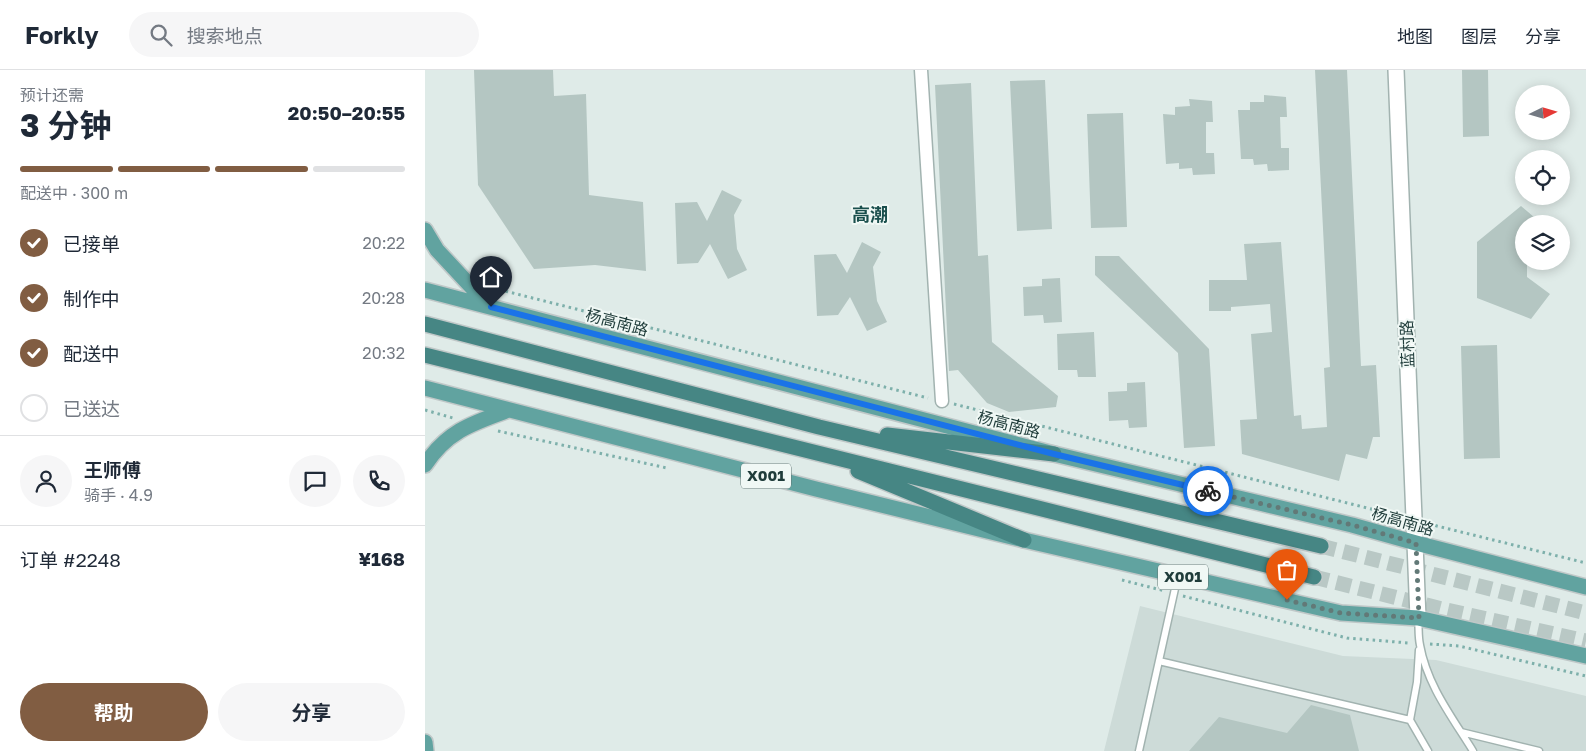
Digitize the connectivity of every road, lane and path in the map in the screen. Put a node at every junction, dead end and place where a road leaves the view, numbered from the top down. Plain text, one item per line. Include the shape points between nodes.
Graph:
1 (921, 70) edge
2 (1396, 70) edge
3 (425, 230) edge
4 (490, 287) dead end
5 (425, 290) edge
6 (491, 307) junction
7 (425, 324) edge
8 (425, 355) edge
9 (425, 388) edge
10 (942, 401) junction
11 (509, 410) junction
12 (819, 427) junction
13 (813, 452) junction
14 (1054, 454) junction
15 (425, 465) edge
16 (1415, 520) junction
17 (1024, 540) junction
18 (1416, 543) junction
19 (1321, 546) tunnel mouth
20 (1586, 563) edge
21 (1178, 576) junction
22 (1314, 576) tunnel mouth
23 (1586, 587) edge
24 (1419, 618) junction
25 (1419, 643) junction
26 (1586, 656) edge
27 (1159, 661) junction
28 (1410, 720) junction
29 (1461, 732) junction
30 (425, 742) edge
31 (426, 751) edge
32 (1139, 751) edge
33 (1428, 751) edge
34 (1473, 751) edge
35 (1539, 751) edge

1 - 10 street
2 - 16 street, 蓝村路
3 - 6 main road via 437,250
4 - 10 path
5 - 6 main road, 杨高南路
6 - 14 main road, 杨高南路
7 - 12 highway
8 - 13 highway, X001
9 - 11 main road, X001
10 - 16 path
11 - 15 main road via 459,430
11 - 17 main road, X001
12 - 14 highway
12 - 19 highway
13 - 17 highway
13 - 22 highway, X001
14 - 18 main road, 杨高南路
16 - 18 street, 蓝村路
16 - 20 path
17 - 21 main road, X001
18 - 23 main road, 杨高南路
18 - 24 street, 蓝村路
21 - 24 main road, X001 via 1341,613
21 - 27 lane
24 - 25 lane
24 - 26 main road, X001
25 - 28 lane via 1417,682
25 - 29 lane via 1426,670
27 - 28 lane
27 - 32 lane
28 - 33 lane
29 - 34 lane
29 - 35 lane
30 - 31 main road

